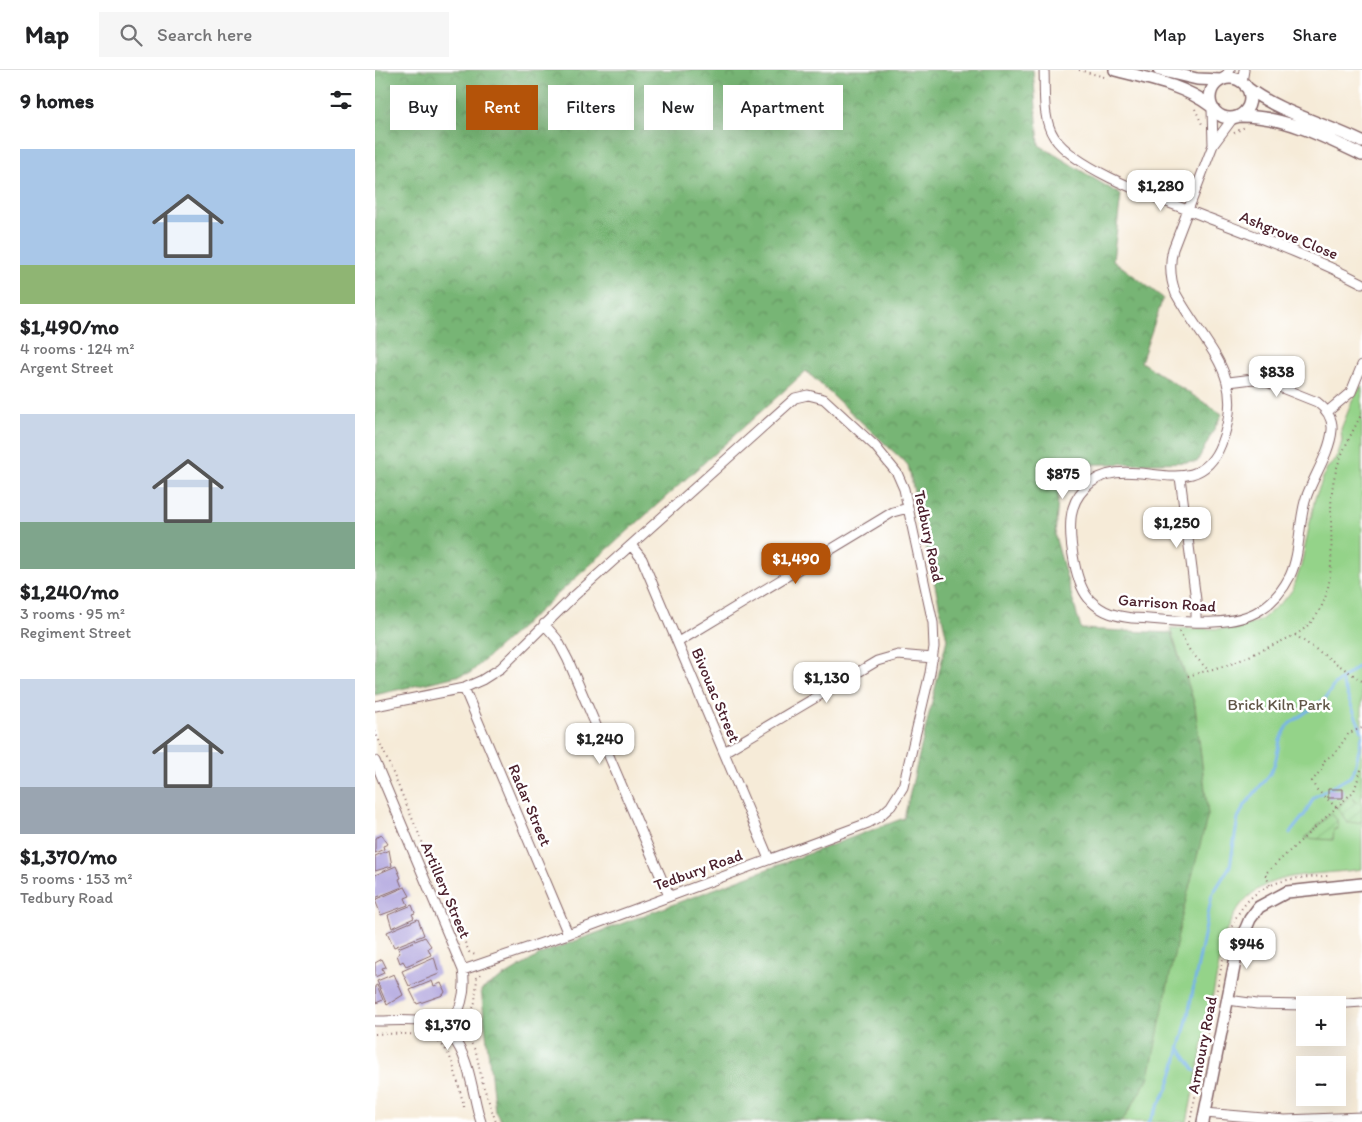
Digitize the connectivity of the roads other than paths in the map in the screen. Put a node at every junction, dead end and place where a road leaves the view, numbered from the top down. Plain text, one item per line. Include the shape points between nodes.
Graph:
1 (1044, 70) edge
2 (1159, 70) edge
3 (1243, 70) edge
4 (1115, 75) edge
5 (1225, 76) edge
6 (1244, 85) junction
7 (1212, 108) junction
8 (1237, 117) junction
9 (1362, 142) edge
10 (1213, 145) junction
11 (1362, 156) edge
12 (1187, 210) junction
13 (1362, 283) edge
14 (1362, 364) edge
15 (1229, 382) junction
16 (1327, 412) junction
17 (1180, 477) junction
18 (909, 508) junction
19 (631, 545) junction
20 (1197, 621) junction
21 (544, 624) junction
22 (678, 642) junction
23 (933, 658) junction
24 (464, 688) junction
25 (375, 706) edge
26 (724, 752) junction
27 (375, 761) edge
28 (769, 859) junction
29 (1362, 884) edge
30 (669, 896) junction
31 (569, 934) junction
32 (463, 970) junction
33 (1228, 1000) junction
34 (1362, 1002) edge
35 (1346, 1003) edge
36 (1296, 1004) edge
37 (375, 1021) edge
38 (447, 1031) junction
39 (1362, 1117) edge
40 (1204, 1118) edge
41 (479, 1121) edge

1 - 12 street, Ashgrove Close via 1049,125 1059,144 1124,185
2 - 5 street via 1197,79
3 - 6 street
4 - 7 street via 1177,87 1192,93
5 - 6 street
5 - 7 street via 1211,90
6 - 8 street via 1250,96 1249,105
6 - 9 street via 1269,103
7 - 8 street via 1223,118
7 - 10 street, Garrison Road
8 - 10 street, Garrison Road
8 - 11 street via 1265,117 1285,122
10 - 12 street, Garrison Road
12 - 13 street, Ashgrove Close via 1322,263
12 - 15 street, Garrison Road via 1173,249 1170,264 1172,284
14 - 16 street via 1351,392
15 - 16 street via 1262,380 1317,402
15 - 17 street, Garrison Road via 1231,417 1216,456 1203,470
16 - 20 street, Garrison Road via 1332,425 1330,438 1306,499 1294,565 1286,584 1268,605 1250,616 1225,622
17 - 20 street
17 - 20 street, Garrison Road via 1127,471 1100,477 1085,488 1075,502 1071,532 1081,586 1090,600 1104,611 1121,617
18 - 19 street, Tedbury Road via 901,480 883,454 824,399 807,395 791,401
18 - 22 street via 893,512
18 - 23 street, Tedbury Road via 933,623
19 - 21 street, Tedbury Road
19 - 22 street, Bivouac Street via 642,559
21 - 24 street, Tedbury Road via 501,668
21 - 30 street via 568,660
22 - 26 street, Bivouac Street
23 - 26 street via 898,655 877,661
23 - 28 street, Tedbury Road via 903,787 891,806 868,823
24 - 25 street, Tedbury Road
24 - 31 street, Radar Street
26 - 28 street, Bivouac Street
27 - 32 street, Artillery Street
28 - 30 street, Tedbury Road
29 - 33 street, Armoury Road via 1287,892 1259,907 1241,939
30 - 31 street, Tedbury Road
31 - 32 street, Tedbury Road
32 - 38 street, Artillery Street via 462,1001
33 - 36 street
33 - 40 street, Armoury Road
34 - 35 street
37 - 38 street via 420,1021
38 - 41 street via 464,1058
39 - 40 street via 1285,1120

